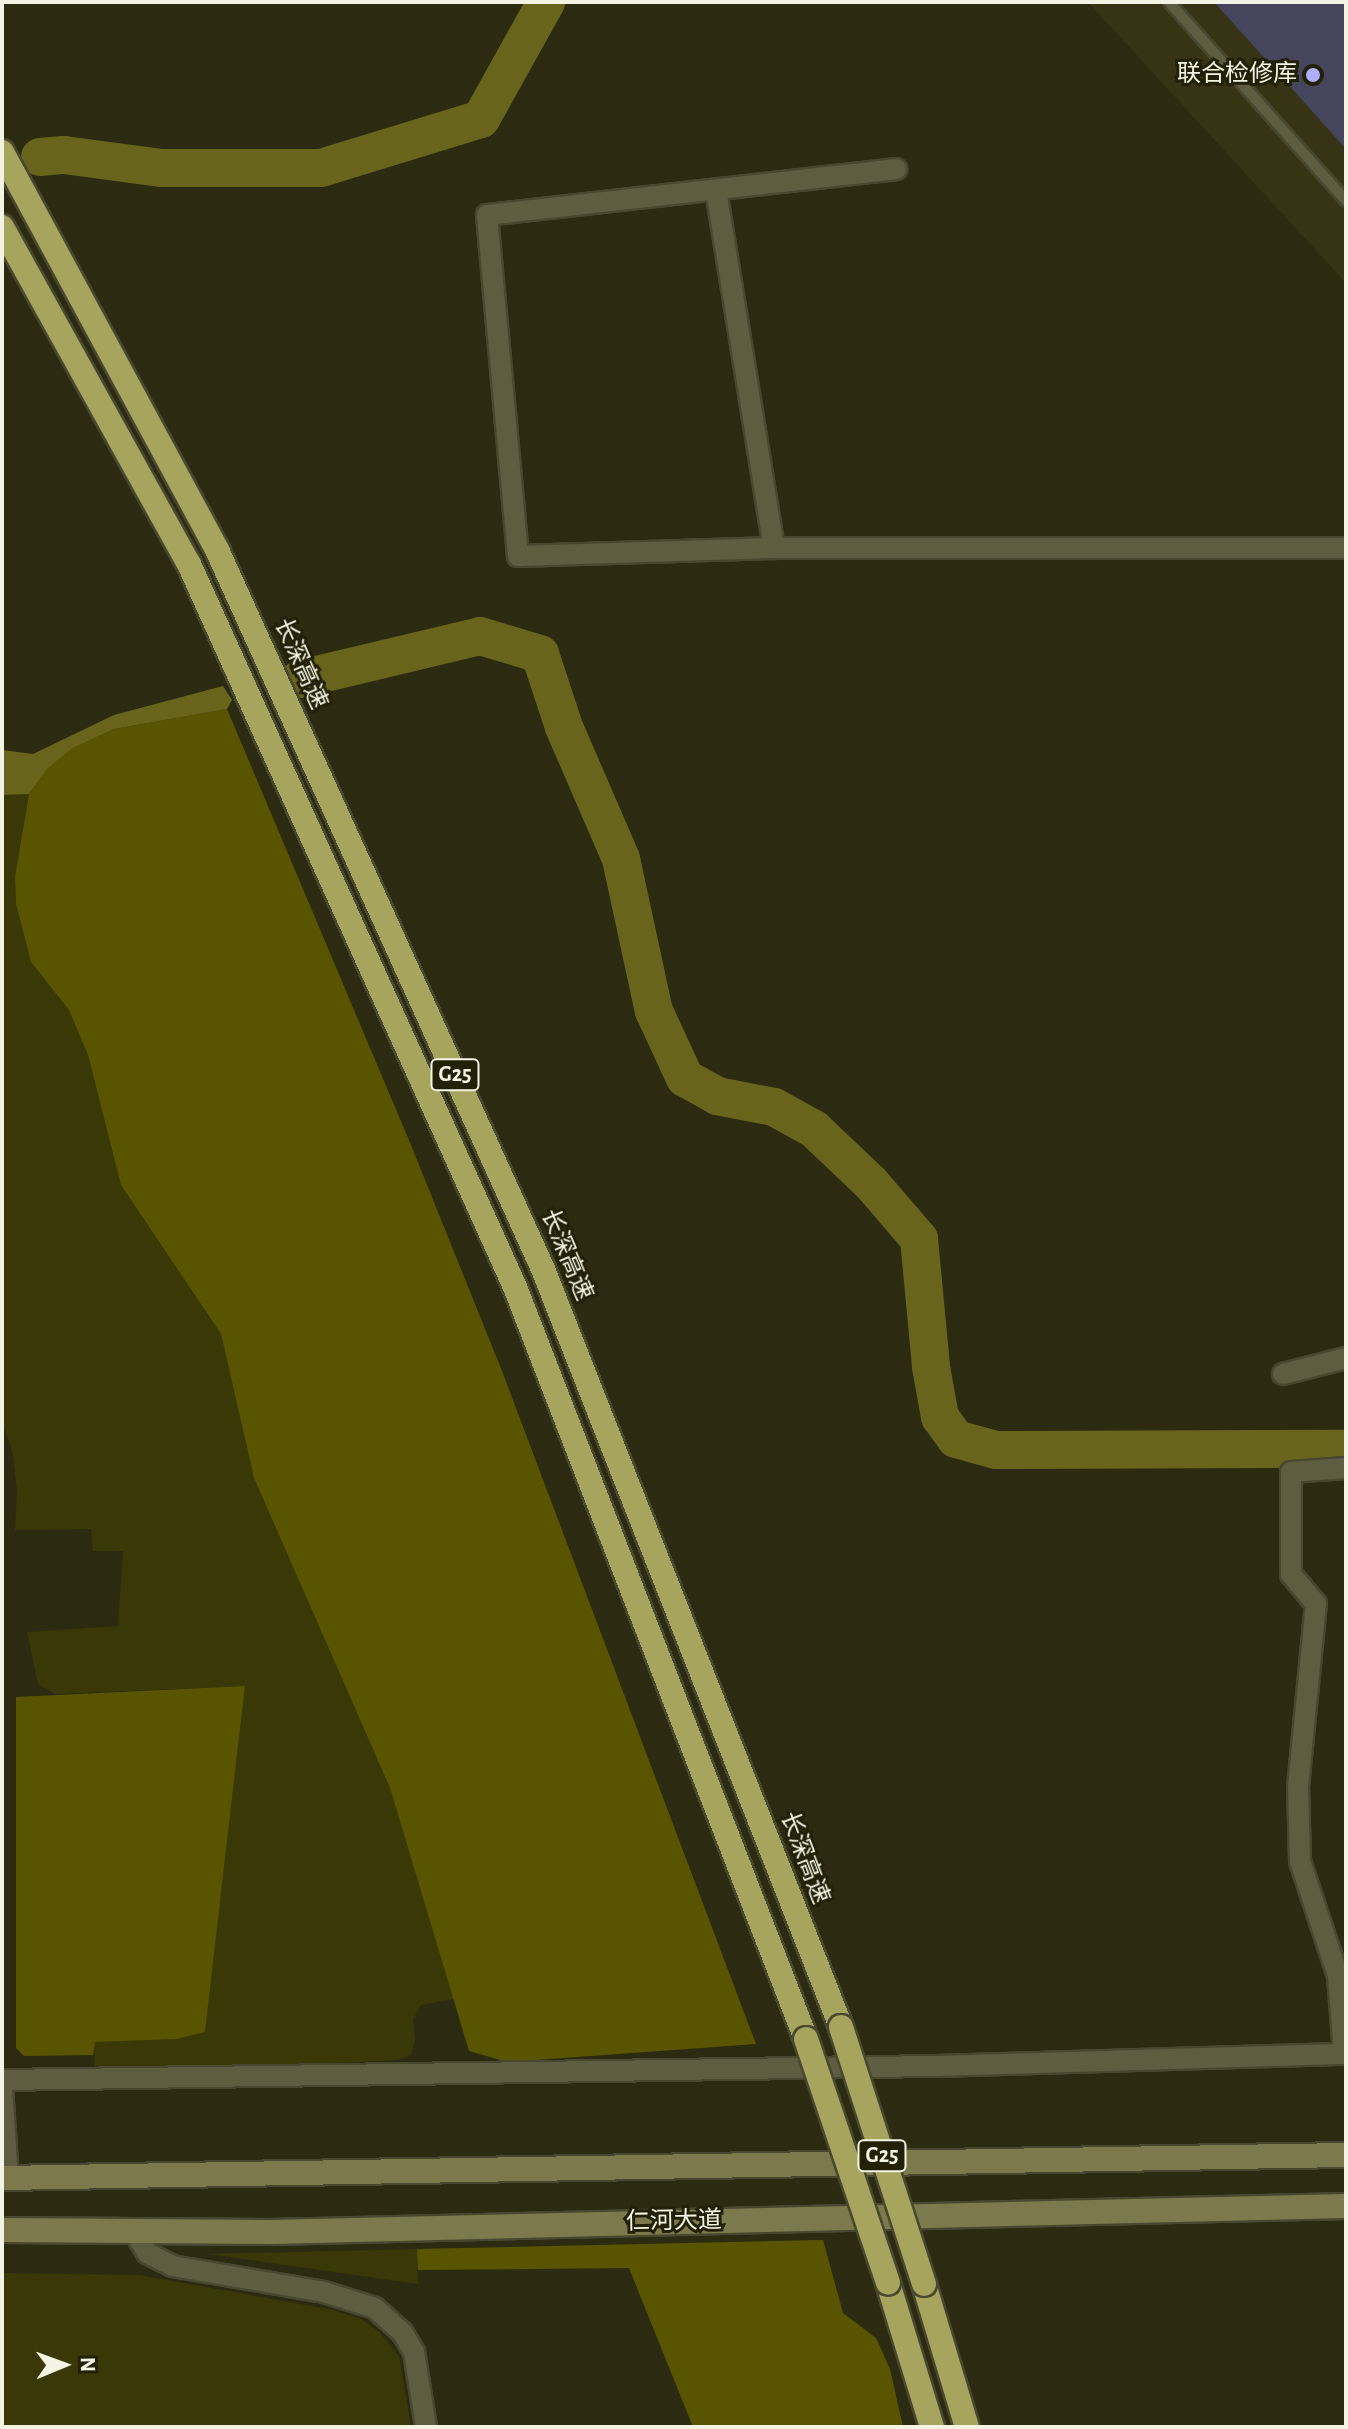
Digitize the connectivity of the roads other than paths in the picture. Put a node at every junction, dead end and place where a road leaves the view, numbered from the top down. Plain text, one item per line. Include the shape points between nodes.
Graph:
1 (1169, 2) edge
2 (2, 152) edge
3 (896, 169) dead end
4 (716, 190) junction
5 (1346, 201) edge
6 (2, 227) edge
7 (774, 548) junction
8 (1346, 548) edge
9 (1346, 1358) edge
10 (1283, 1374) dead end
11 (1346, 1468) edge
12 (1345, 2054) edge
13 (2, 2083) edge
14 (1346, 2155) edge
15 (5, 2178) edge
16 (1346, 2206) edge
17 (2, 2230) edge
18 (134, 2231) junction
19 (426, 2427) edge
20 (932, 2427) edge
21 (967, 2427) edge

1 - 5 lane
2 - 21 highway, 长深高速 / G25, bridge via 218,552 536,1255 841,2027
3 - 4 street
4 - 7 street
4 - 7 street via 487,215 518,556
6 - 20 highway, G25, bridge via 189,564 509,1273 806,2039
7 - 8 street
9 - 10 street
11 - 12 street via 1291,1472 1291,1574 1316,1604 1298,1787 1300,1861 1338,1976
12 - 13 street
13 - 15 street
14 - 15 main road
16 - 18 main road, 仁河大道
17 - 18 main road, 仁河大道
18 - 19 street via 147,2253 172,2266 324,2292 375,2308 402,2332 414,2352

